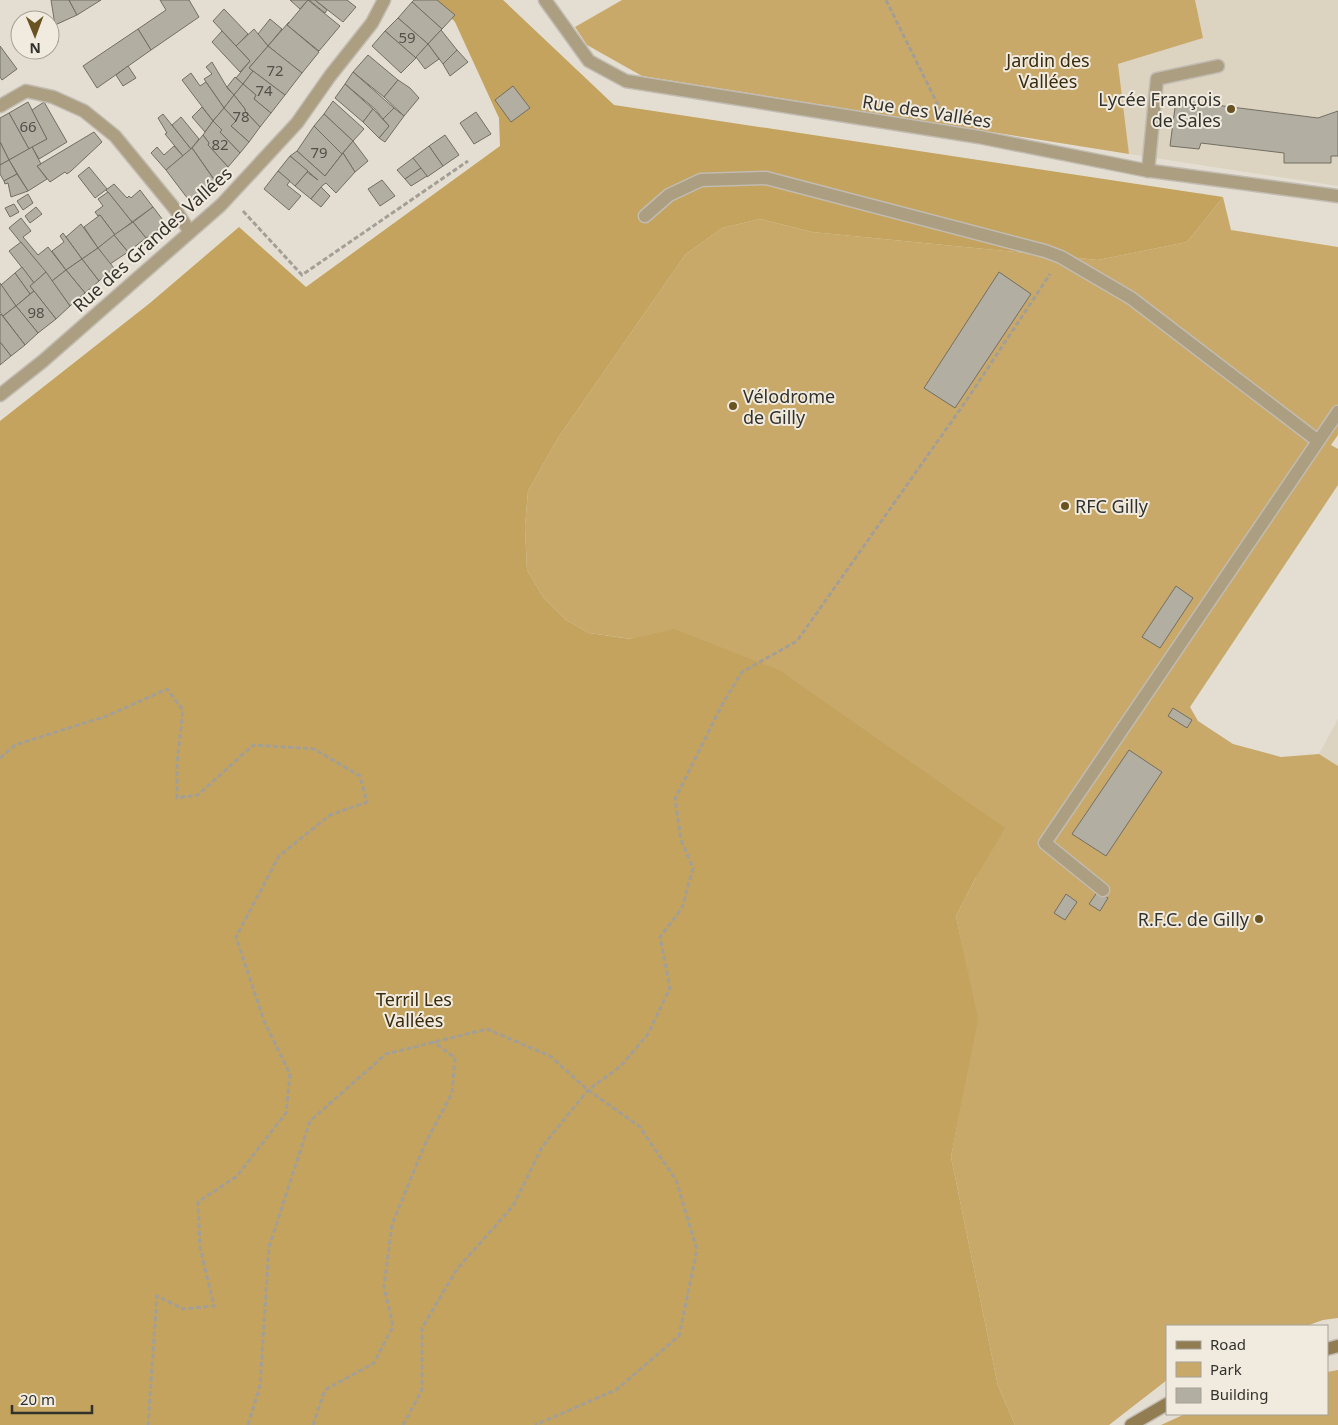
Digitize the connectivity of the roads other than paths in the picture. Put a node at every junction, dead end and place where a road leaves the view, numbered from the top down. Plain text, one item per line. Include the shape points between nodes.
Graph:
1 (384, 0) edge
2 (545, 0) edge
3 (1218, 66) dead end
4 (0, 106) edge
5 (1148, 171) junction
6 (1338, 196) edge
7 (645, 216) dead end
8 (190, 232) junction
9 (0, 395) edge
10 (1338, 412) edge
11 (1318, 441) junction
12 (1103, 890) dead end
13 (1166, 1405) edge
14 (1131, 1425) edge

1 - 8 street, Rue des Grandes Vallées via 372,23 297,123 230,196
2 - 5 street, Rue des Vallées via 589,61 626,80 952,132
3 - 5 street via 1157,79
4 - 8 street via 26,91 53,97 84,111 115,136
5 - 6 street, Rue des Vallées
7 - 11 street via 669,195 701,180 766,178 1046,251 1131,298
8 - 9 street, Rue des Grandes Vallées
10 - 11 street
11 - 12 street via 1045,843
13 - 14 main road

